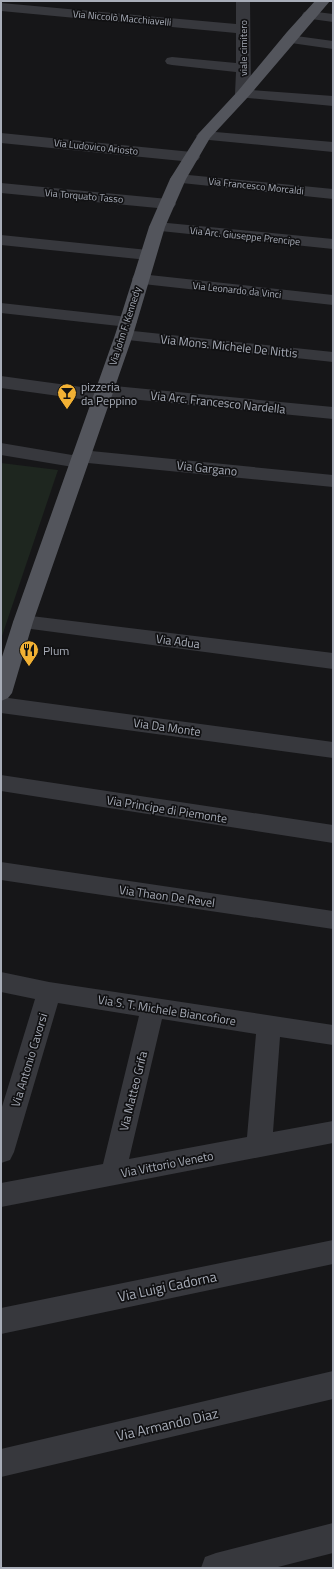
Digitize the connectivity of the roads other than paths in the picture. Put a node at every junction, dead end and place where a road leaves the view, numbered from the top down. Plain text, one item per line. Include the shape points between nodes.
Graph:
1 (243, 1) edge
2 (323, 1) edge
3 (1, 7) edge
4 (309, 15) junction
5 (333, 18) edge
6 (243, 29) junction
7 (289, 39) junction
8 (333, 45) edge
9 (172, 61) dead end
10 (243, 68) junction
11 (243, 94) junction
12 (333, 101) edge
13 (204, 136) junction
14 (1, 138) edge
15 (333, 147) edge
16 (192, 157) junction
17 (178, 178) junction
18 (1, 188) edge
19 (333, 194) edge
20 (168, 204) junction
21 (157, 227) junction
22 (1, 240) edge
23 (333, 244) edge
24 (148, 255) junction
25 (140, 279) junction
26 (333, 300) edge
27 (1, 308) edge
28 (126, 329) junction
29 (333, 357) edge
30 (1, 382) edge
31 (103, 393) junction
32 (333, 413) edge
33 (1, 449) edge
34 (80, 459) junction
35 (333, 481) edge
36 (23, 622) junction
37 (333, 661) edge
38 (1, 693) edge
39 (1, 705) edge
40 (333, 750) edge
41 (1, 784) edge
42 (333, 834) edge
43 (1, 871) edge
44 (333, 920) edge
45 (1, 982) edge
46 (49, 992) junction
47 (153, 1008) junction
48 (269, 1026) junction
49 (333, 1036) edge
50 (333, 1132) edge
51 (259, 1147) junction
52 (1, 1152) edge
53 (113, 1174) junction
54 (1, 1196) edge
55 (333, 1252) edge
56 (1, 1320) edge
57 (333, 1385) edge
58 (1, 1463) edge
59 (333, 1538) edge
60 (216, 1568) edge

1 - 6 street, viale cimitero
2 - 4 main road, Via John F. Kennedy
3 - 6 street, Via Niccolò Macchiavelli
4 - 5 street
4 - 7 main road, Via John F. Kennedy
6 - 10 street, viale cimitero
7 - 8 street
7 - 11 main road, Via John F. Kennedy
9 - 10 street
10 - 11 street, viale cimitero
11 - 12 street
11 - 13 main road, Via John F. Kennedy
13 - 15 street
13 - 16 main road, Via John F. Kennedy
14 - 16 street, Via Ludovico Ariosto
16 - 17 main road, Via John F. Kennedy
17 - 19 street, Via Francesco Morcaldi
17 - 20 main road, Via John F. Kennedy
18 - 20 street, Via Torquato Tasso
20 - 21 main road, Via John F. Kennedy
21 - 23 street, Via Arc. Giuseppe Prencipe
21 - 24 main road, Via John F. Kennedy
22 - 24 street
24 - 25 main road, Via John F. Kennedy
25 - 26 street, Via Leonardo da Vinci
25 - 28 main road, Via John F. Kennedy
27 - 28 street, Via Mons. Michele De Nittis
28 - 29 street, Via Mons. Michele De Nittis
28 - 31 main road, Via John F. Kennedy
30 - 31 street, Via Arc. Francesco Nardella
31 - 32 street, Via Arc. Francesco Nardella
31 - 34 main road, Via John F. Kennedy
33 - 34 street, Via Gargano
34 - 35 street, Via Gargano
34 - 36 main road, Via John F. Kennedy
36 - 37 street, Via Adua
36 - 38 main road, Via John F. Kennedy
39 - 40 street, Via Da Monte
41 - 42 street, Via Principe di Piemonte
43 - 44 street, Via Thaon De Revel
45 - 46 street, Via S. T. Michele Biancofiore
46 - 47 street, Via S. T. Michele Biancofiore
46 - 52 street, Via Antonio Cavorsi
47 - 48 street, Via S. T. Michele Biancofiore
47 - 53 street, Via Matteo Grifa
48 - 49 street, Via S. T. Michele Biancofiore
48 - 51 street
50 - 51 street, Via Vittorio Veneto
51 - 53 street, Via Vittorio Veneto
53 - 54 street, Via Vittorio Veneto
55 - 56 street, Via Luigi Cadorna
57 - 58 street, Via Armando Diaz
59 - 60 street

